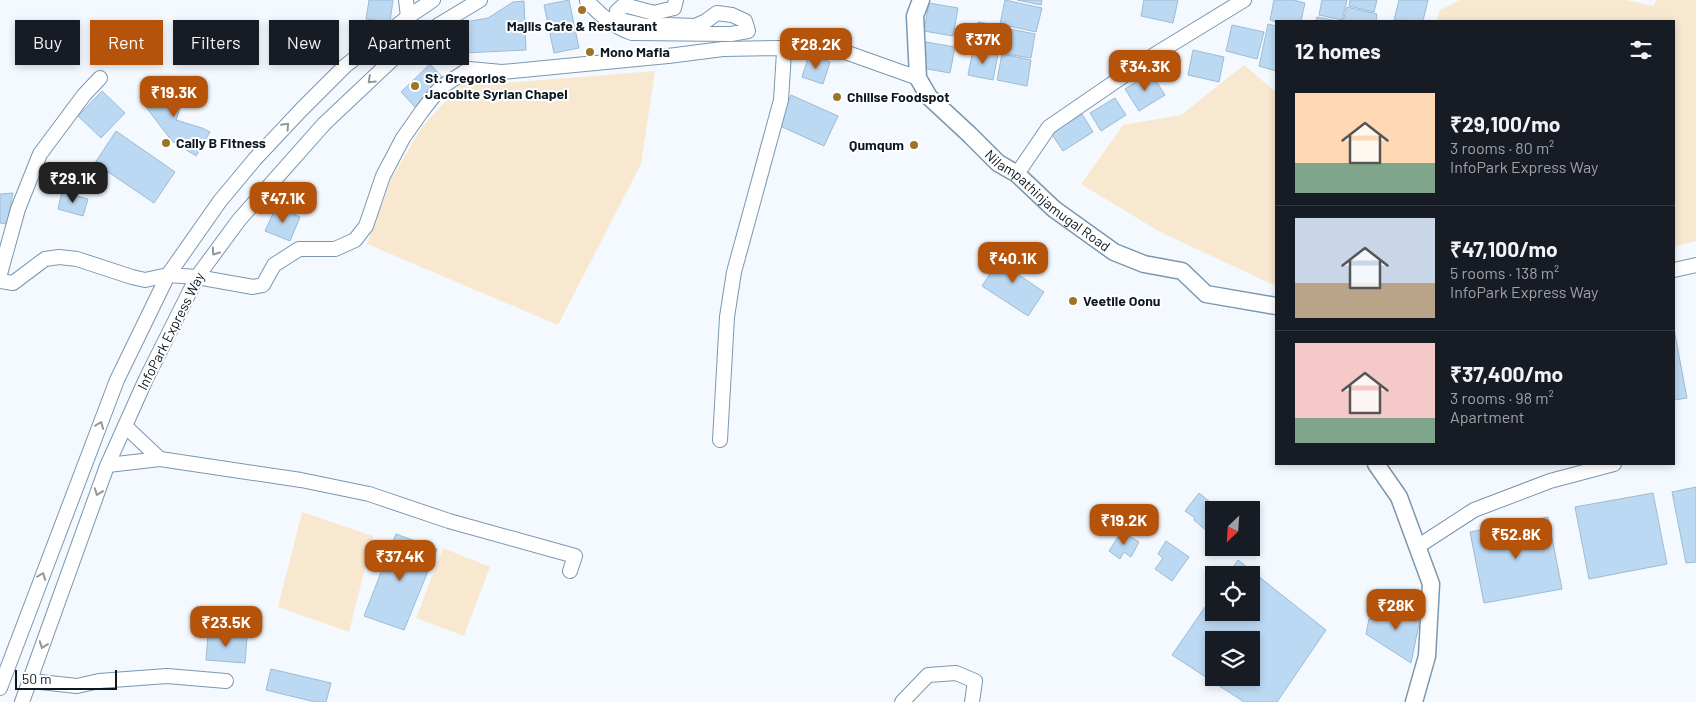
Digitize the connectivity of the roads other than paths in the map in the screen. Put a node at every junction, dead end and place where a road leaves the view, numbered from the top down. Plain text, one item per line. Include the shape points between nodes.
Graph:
1 (406, 0) edge
2 (433, 0) edge
3 (480, 0) edge
4 (588, 0) edge
5 (676, 0) edge
6 (921, 0) edge
7 (1237, 1) edge
8 (408, 17) junction
9 (708, 34) junction
10 (712, 51) junction
11 (784, 52) junction
12 (100, 78) dead end
13 (918, 78) junction
14 (1017, 174) junction
15 (1696, 264) edge
16 (1675, 270) edge
17 (0, 274) edge
18 (168, 275) junction
19 (197, 277) junction
20 (0, 282) edge
21 (1275, 306) edge
22 (125, 426) junction
23 (720, 440) dead end
24 (160, 459) junction
25 (108, 465) junction
26 (1377, 465) edge
27 (1610, 465) edge
28 (1417, 547) junction
29 (570, 571) dead end
30 (31, 681) junction
31 (226, 681) dead end
32 (0, 688) edge
33 (22, 702) edge
34 (902, 702) edge
35 (972, 702) edge
36 (1414, 702) edge

1 - 8 street
2 - 8 street, InfoPark Express Way
3 -> 19 street, InfoPark Express Way via 412,41 324,124 239,220
4 - 9 street via 596,11 618,28 632,33
5 - 9 street via 674,8 654,13 624,5 617,11 621,20 646,26 695,26 717,14 732,15 745,21 748,31
6 - 13 street, Nilampathinjamugal Road via 915,16
7 - 14 street via 1048,127
18 -> 8 street, InfoPark Express Way via 215,208 255,160 345,66
9 - 10 street
10 - 11 street via 780,48
10 - 19 street via 502,72 468,69 440,88 403,138 383,176 366,226 355,240 335,249 298,249 274,265 263,285 253,287
11 - 13 street via 814,41
11 - 23 street via 781,100 734,272 727,317
12 - 17 street via 40,154 18,209
13 - 14 street, Nilampathinjamugal Road via 929,97 998,163
14 - 21 street, Nilampathinjamugal Road via 1054,209 1114,252 1144,264 1182,271 1206,294
15 - 16 street
18 - 19 street
18 - 20 street via 145,280 59,256 45,259 13,283
32 -> 18 street, InfoPark Express Way via 117,380
19 - 22 street, InfoPark Express Way
22 - 24 street
22 - 25 street, InfoPark Express Way
24 - 25 street
24 - 29 street via 301,480 369,494 449,521 575,556
25 -> 30 street, InfoPark Express Way
26 - 28 street via 1399,497
27 - 28 street via 1550,480 1474,510
28 - 36 street via 1432,584 1427,656
30 - 31 street via 77,686 99,681 167,676
30 - 33 street, InfoPark Express Way
34 - 35 street via 928,676 956,673 975,681

